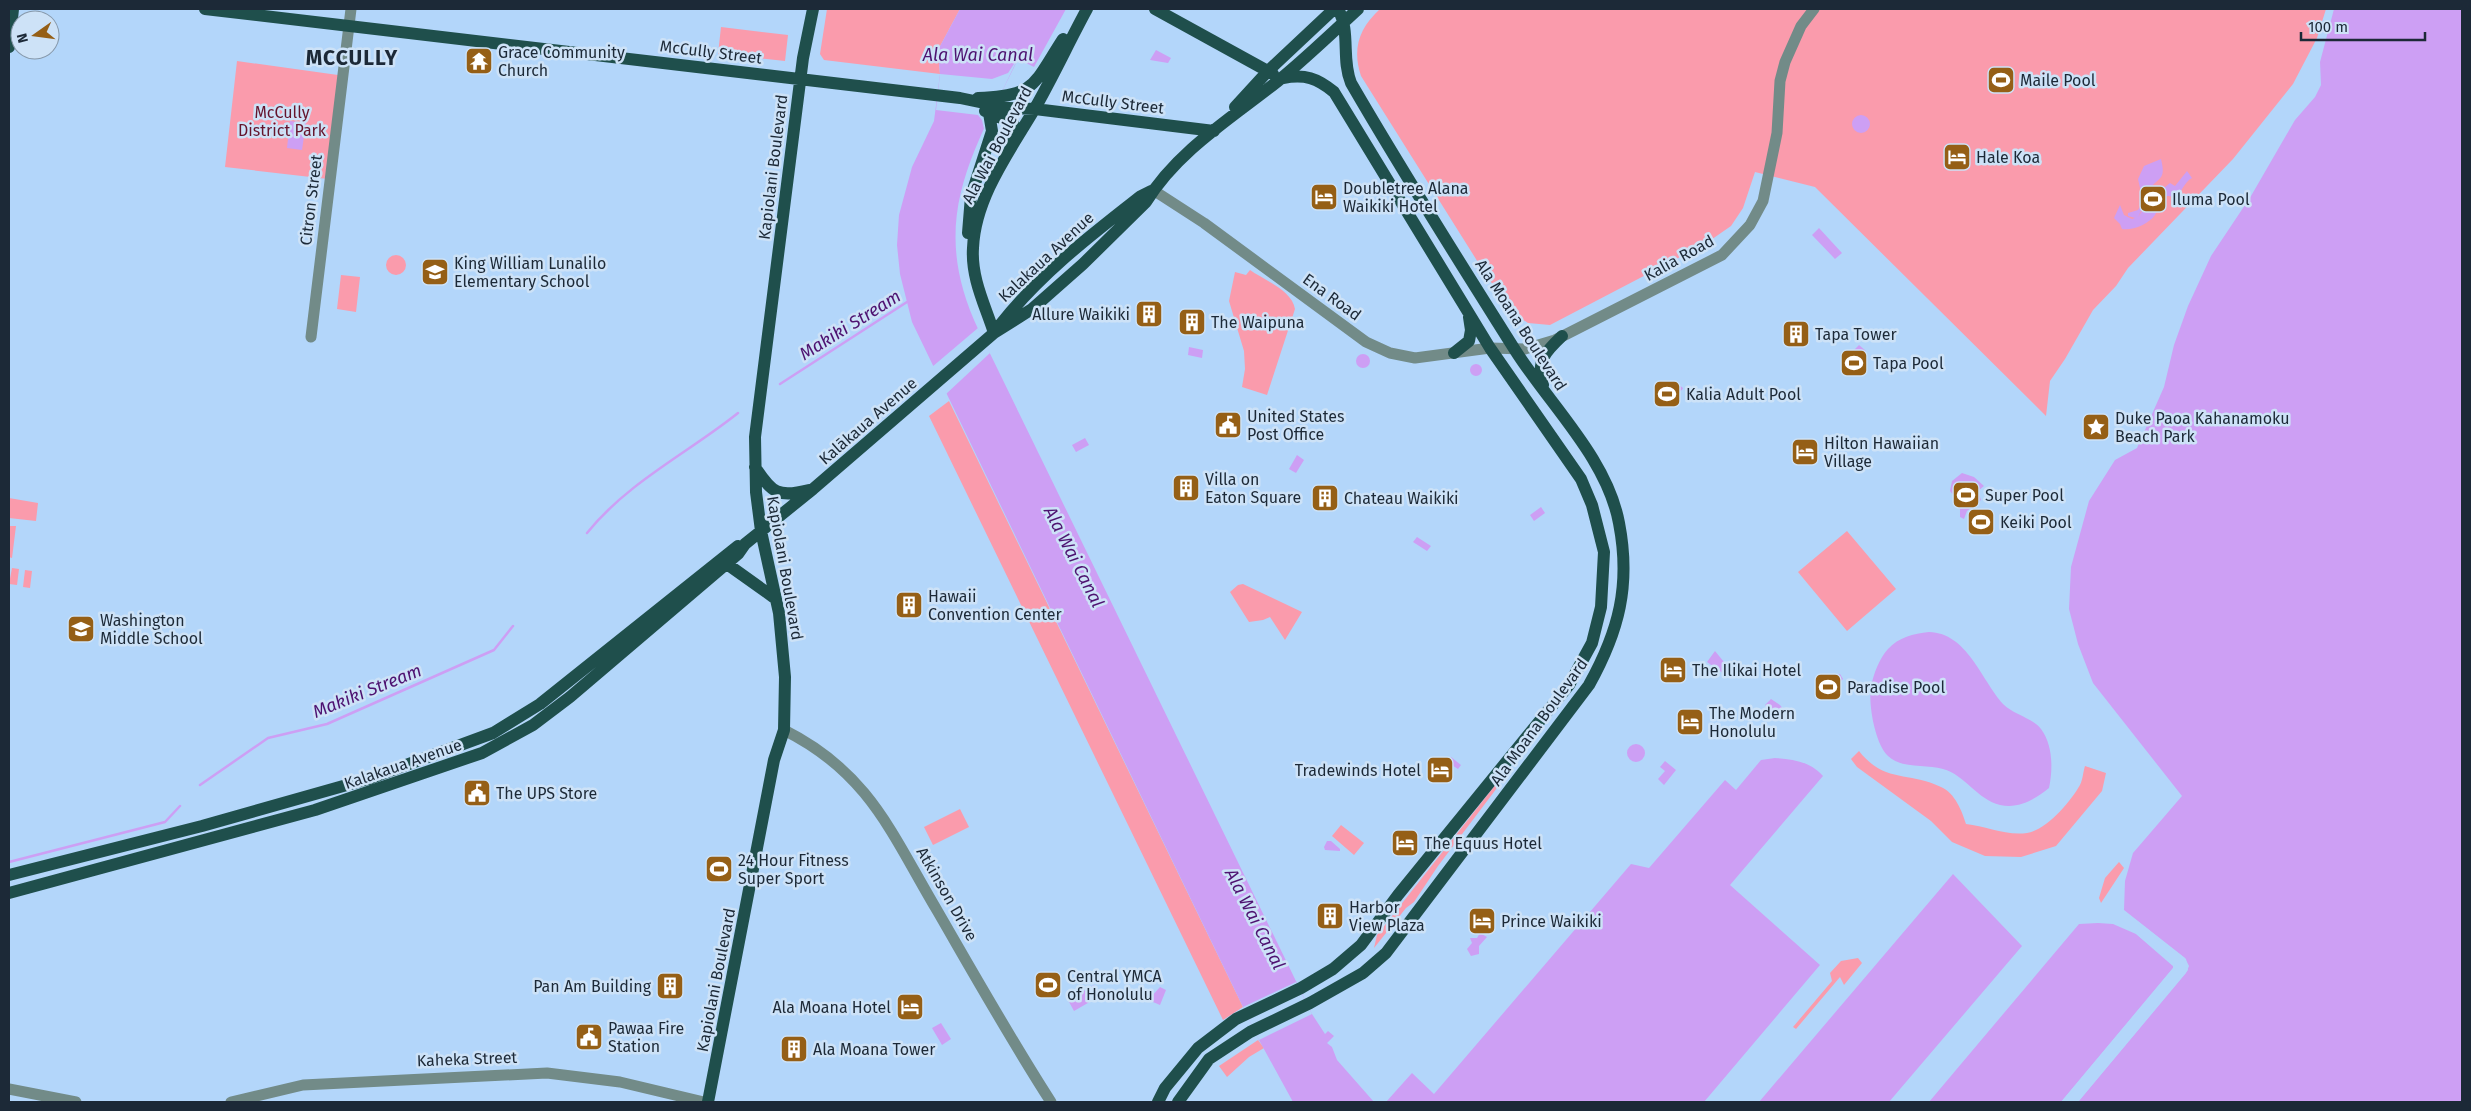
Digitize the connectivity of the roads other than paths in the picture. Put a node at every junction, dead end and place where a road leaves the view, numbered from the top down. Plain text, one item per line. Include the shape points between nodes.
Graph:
1 (13, 9) edge
2 (205, 9) edge
3 (351, 9) edge
4 (808, 9) edge
5 (813, 9) edge
6 (1083, 9) edge
7 (1087, 9) edge
8 (1155, 9) edge
9 (1334, 9) edge
10 (1338, 9) edge
11 (1358, 9) edge
12 (1814, 9) edge
13 (1344, 22) junction
14 (348, 26) junction
15 (808, 34) junction
16 (9, 47) edge
17 (1268, 71) junction
18 (801, 79) junction
19 (1281, 79) junction
20 (960, 98) junction
21 (1035, 109) junction
22 (992, 116) junction
23 (1214, 131) junction
24 (1008, 153) junction
25 (1153, 190) junction
26 (975, 279) junction
27 (1468, 312) junction
28 (994, 333) junction
29 (1562, 336) junction
30 (311, 337) dead end
31 (1490, 348) junction
32 (1515, 350) junction
33 (1454, 353) junction
34 (1545, 392) junction
35 (755, 467) junction
36 (813, 489) junction
37 (761, 532) junction
38 (745, 544) junction
39 (727, 564) junction
40 (776, 599) junction
41 (784, 730) junction
42 (9, 876) edge
43 (9, 893) edge
44 (9, 1088) edge
45 (247, 1100) edge
46 (76, 1102) edge
47 (230, 1102) edge
48 (704, 1102) edge
49 (708, 1102) edge
50 (1051, 1102) edge
51 (1158, 1102) edge
52 (1178, 1102) edge

1 - 16 main road
2 - 14 main road, McCully Street
3 - 14 street, Citron Street
4 - 15 main road, Kapiolani Boulevard
5 - 15 main road, Kapiolani Boulevard
6 - 20 main road via 1037,79 1023,92 1003,97
7 - 21 main road, Ala Wai Boulevard
8 - 17 main road
9 - 17 main road, Kalakaua Avenue
10 - 13 main road
11 - 13 main road, Kalakaua Avenue
12 - 29 street, Kalia Road via 1801,26 1784,62 1777,133 1767,188 1757,213 1742,236 1710,262
13 - 19 main road, Kalakaua Avenue
13 - 32 main road, Ala Moana Boulevard via 1346,67 1351,83
14 - 18 main road, McCully Street
14 - 30 street, Citron Street
15 - 18 main road, Kapiolani Boulevard
17 - 19 main road
17 - 23 main road, Kalakaua Avenue
18 - 20 main road, McCully Street
18 - 35 main road, Kapiolani Boulevard via 766,342 755,438
19 - 23 main road, Kalakaua Avenue
19 - 27 main road, Ala Moana Boulevard via 1297,75 1309,77 1320,80 1334,92
20 - 21 main road, McCully Street via 1008,108
20 - 22 main road
21 - 23 main road, McCully Street
21 - 24 main road, Ala Wai Boulevard
22 - 24 main road via 1014,125
22 - 26 main road via 992,134 969,209 970,260
23 - 25 main road, Kalakaua Avenue
24 - 26 main road, Ala Wai Boulevard via 977,220 972,249
25 - 28 main road, Kalakaua Avenue via 1146,202 1076,270 1032,309
25 - 33 street, Ena Road via 1204,223 1366,342 1400,357
26 - 28 main road, Ala Wai Boulevard
27 - 31 main road, Ala Moana Boulevard
27 - 33 main road via 1469,341
28 - 36 main road, Kalākaua Avenue
29 - 32 street, Kalia Road
29 - 34 main road via 1548,349 1540,363
31 - 32 street, Ena Road
31 - 33 street, Ena Road
31 - 51 main road, Ala Moana Boulevard via 1581,479 1592,505 1604,552 1601,607 1592,643 1569,685 1361,945 1333,969 1236,1020 1198,1048 1164,1088
32 - 34 main road, Ala Moana Boulevard
34 - 52 main road, Ala Moana Boulevard via 1600,469 1619,521 1624,576 1621,606 1607,652 1590,685 1386,953 1362,973 1250,1032 1209,1059
35 - 36 main road via 767,486 778,493
35 - 37 main road, Kapiolani Boulevard
36 - 37 main road, Kalākaua Avenue
37 - 38 main road, Kalakaua Avenue
37 - 40 main road, Kapiolani Boulevard
38 - 39 main road, Kalakaua Avenue
38 - 42 main road, Kalakaua Avenue via 734,547 540,704 492,733 368,779
39 - 40 main road
39 - 43 main road, Kalakaua Avenue via 570,697 533,725 482,753 315,810
40 - 41 main road, Kapiolani Boulevard via 785,677
41 - 49 main road, Kapiolani Boulevard via 774,760
41 - 50 street, Atkinson Drive via 837,764 875,803
44 - 46 street
45 - 47 street, Kaheka Street
45 - 48 street, Kaheka Street via 303,1084 547,1072 620,1082

